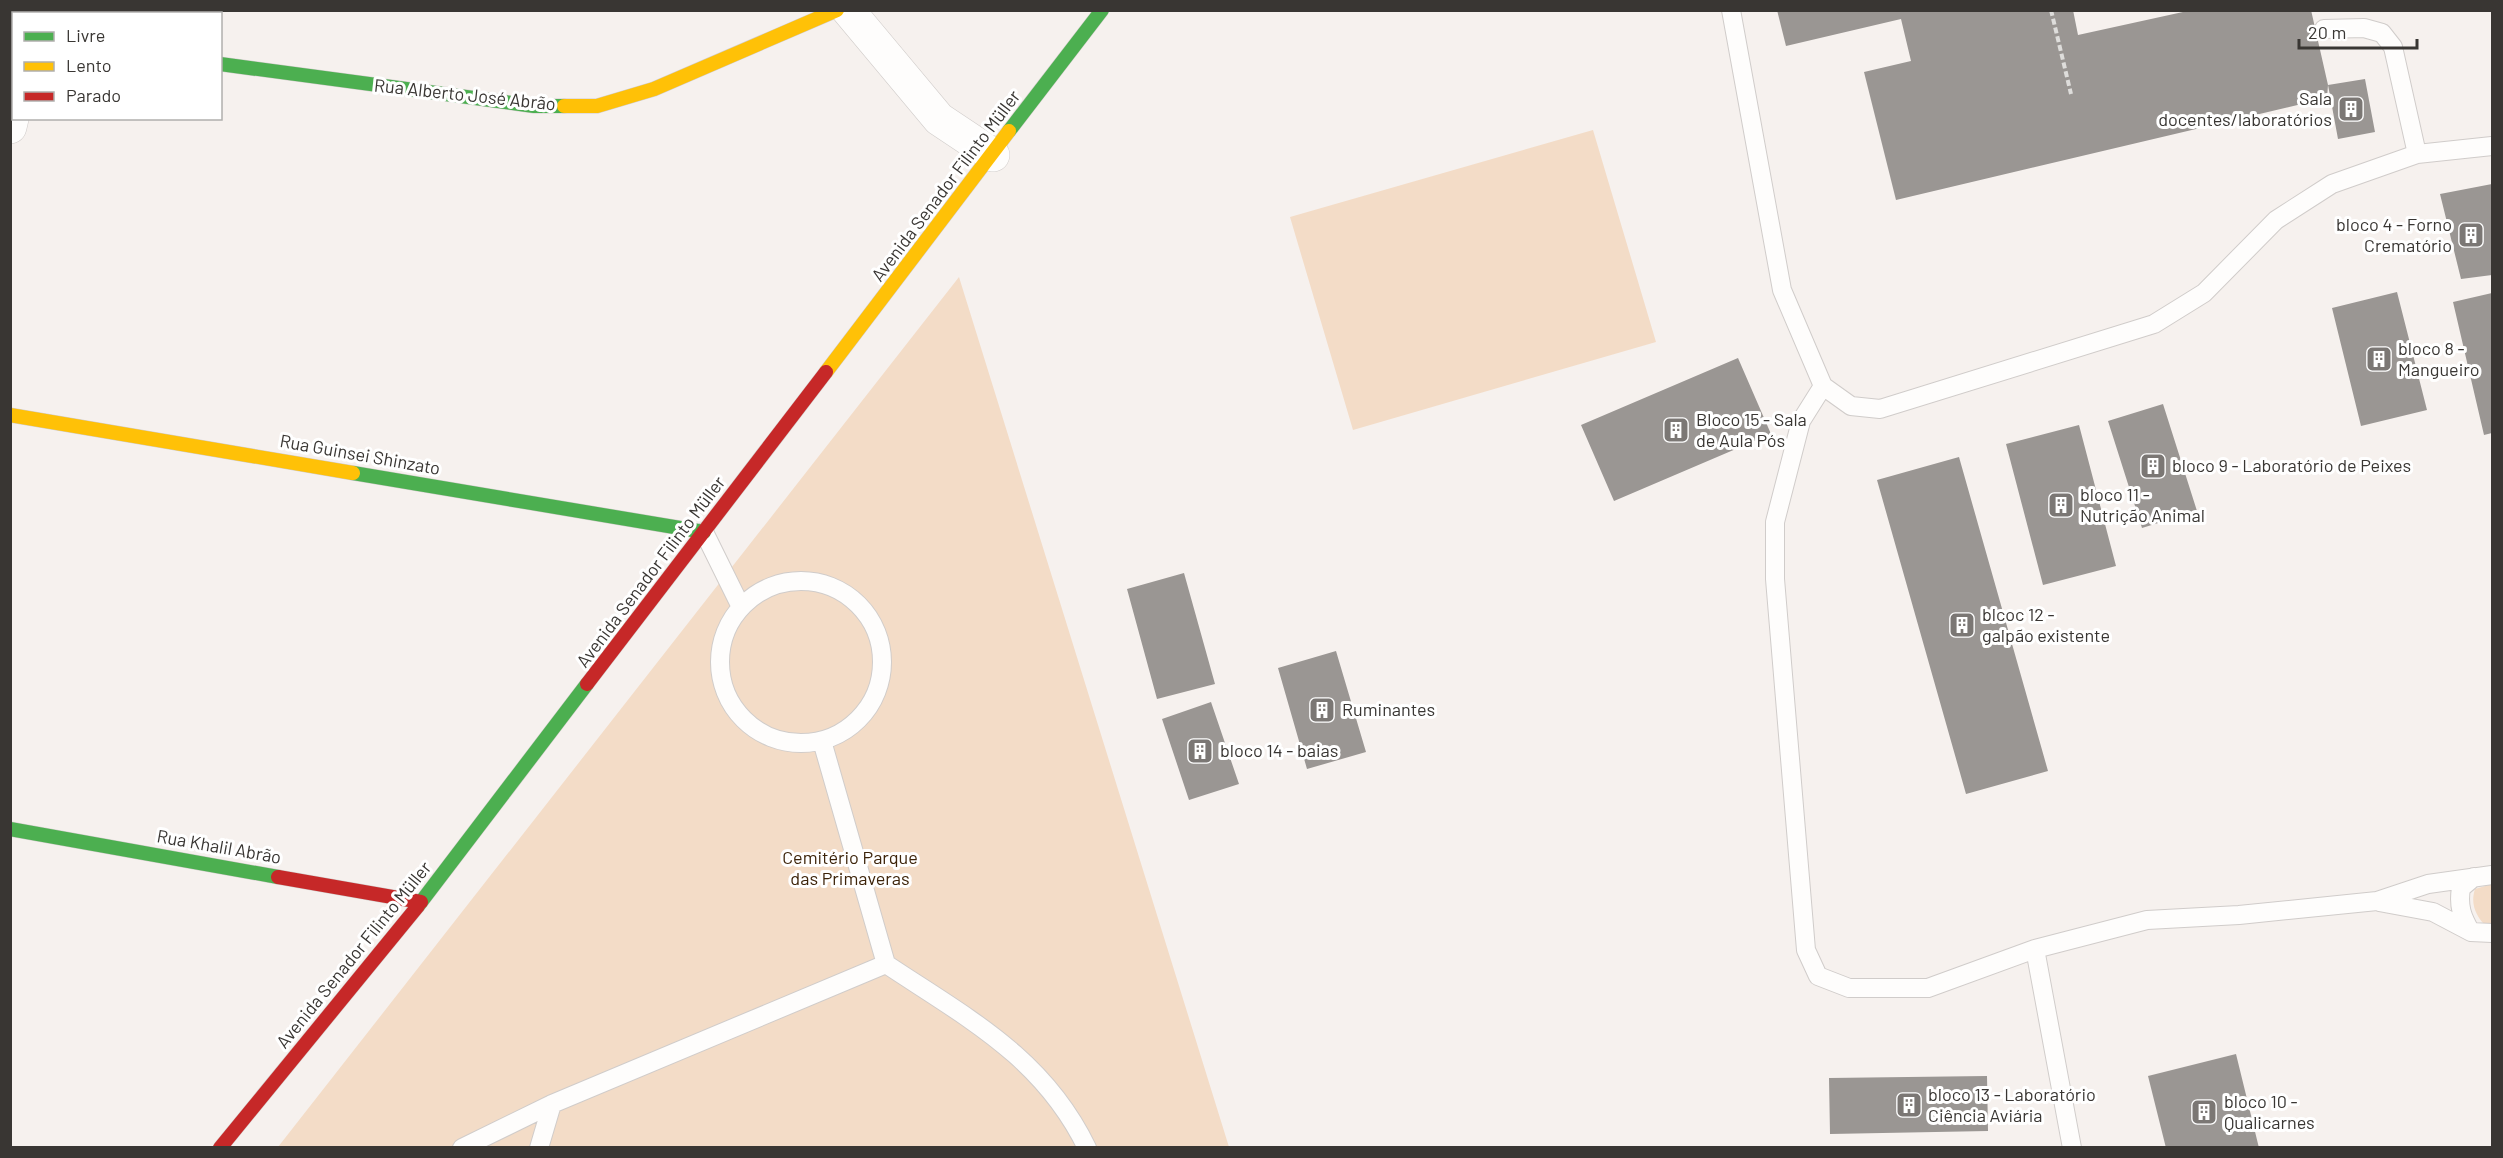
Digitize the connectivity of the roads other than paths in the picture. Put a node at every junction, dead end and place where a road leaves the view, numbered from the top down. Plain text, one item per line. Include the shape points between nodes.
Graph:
1 (837, 10) edge
2 (848, 10) edge
3 (1102, 10) edge
4 (1731, 10) edge
5 (2324, 29) dead end
6 (222, 64) edge
7 (2493, 146) edge
8 (2417, 154) junction
9 (993, 155) junction
10 (1823, 386) junction
11 (10, 414) edge
12 (704, 532) junction
13 (741, 607) junction
14 (822, 741) junction
15 (10, 828) edge
16 (2483, 876) edge
17 (2377, 901) junction
18 (421, 902) junction
19 (2471, 932) junction
20 (2493, 933) edge
21 (2035, 949) junction
22 (886, 964) junction
23 (552, 1104) junction
24 (220, 1148) edge
25 (462, 1148) edge
26 (539, 1148) edge
27 (1087, 1148) edge
28 (2072, 1148) edge

1 - 6 street, Rua Alberto José Abrão via 654,89 597,106 534,106
2 - 9 street via 939,119
3 - 9 street, Avenida Senador Filinto Müller
4 - 10 lane via 1782,290
5 - 8 lane via 2364,28 2382,33 2393,47
7 - 8 lane
8 - 10 lane via 2332,184 2276,220 2204,293 2154,324 1880,409 1851,406
9 - 12 street, Avenida Senador Filinto Müller
10 - 21 lane via 1801,421 1775,522 1775,579 1806,950 1818,976 1849,988 1928,988
11 - 12 street, Rua Guinsei Shinzato
12 - 13 lane
12 - 18 street, Avenida Senador Filinto Müller
13 - 14 lane via 728,626 721,648 720,671 725,693 737,714 776,739 799,744
13 - 14 lane via 760,592 781,583 804,581 827,585 865,611 877,631 883,653 882,677 875,699 843,733
14 - 22 lane
15 - 18 street, Rua Khalil Abrão
16 - 17 lane via 2428,884
16 - 19 lane via 2460,888 2462,918
17 - 19 lane via 2433,912
17 - 21 lane via 2147,920
18 - 24 street, Avenida Senador Filinto Müller
19 - 20 lane
21 - 28 lane
22 - 23 lane
22 - 27 lane via 1006,1045 1040,1077 1074,1121
23 - 25 lane
23 - 26 lane

